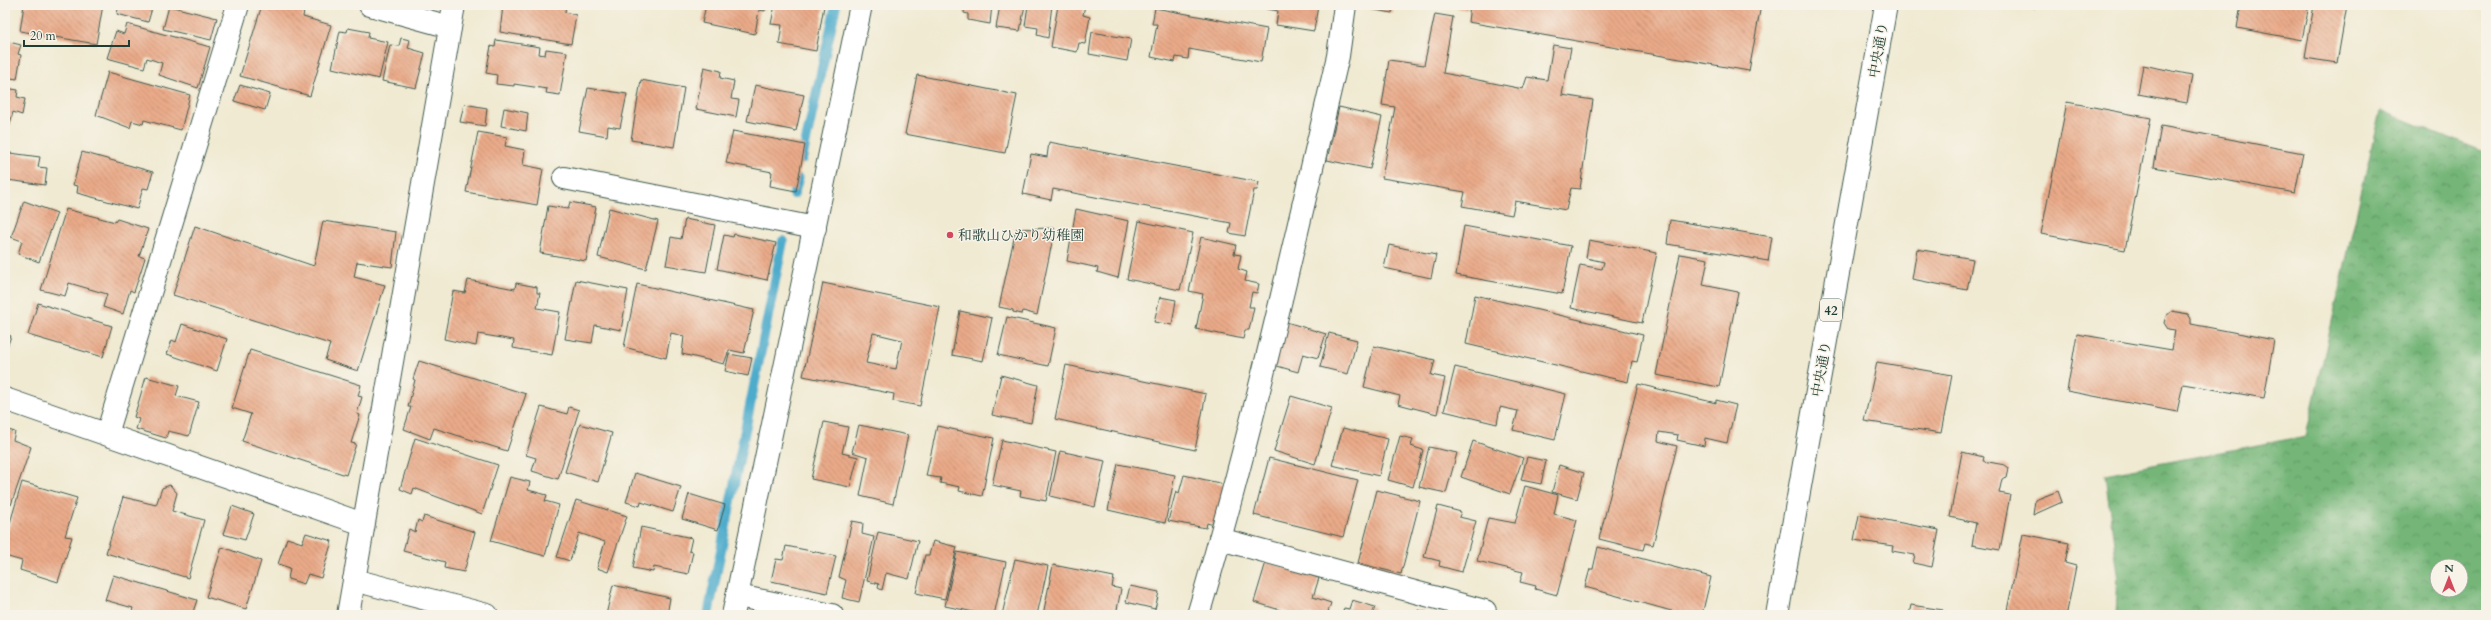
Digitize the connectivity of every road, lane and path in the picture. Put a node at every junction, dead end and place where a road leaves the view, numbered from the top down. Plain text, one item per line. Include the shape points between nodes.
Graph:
1 (238, 5) edge
2 (370, 5) edge
3 (454, 5) edge
4 (861, 5) edge
5 (1345, 5) edge
6 (1886, 5) edge
7 (450, 27) junction
8 (564, 178) dead end
9 (815, 228) junction
10 (5, 399) edge
11 (107, 434) junction
12 (363, 524) junction
13 (1220, 539) junction
14 (354, 580) junction
15 (735, 606) edge
16 (348, 615) edge
17 (487, 615) edge
18 (832, 615) edge
19 (1198, 615) edge
20 (1484, 615) edge
21 (1777, 615) edge

1 - 11 main road
2 - 7 main road
3 - 7 main road
4 - 9 main road
5 - 13 main road via 1338,56 1264,374
6 - 21 main road, 中央通り / 42
7 - 12 main road
8 - 9 main road
9 - 15 main road
10 - 11 main road
11 - 12 main road
12 - 14 main road
13 - 19 main road
13 - 20 main road via 1485,611
14 - 16 main road
14 - 17 main road
15 - 18 main road

